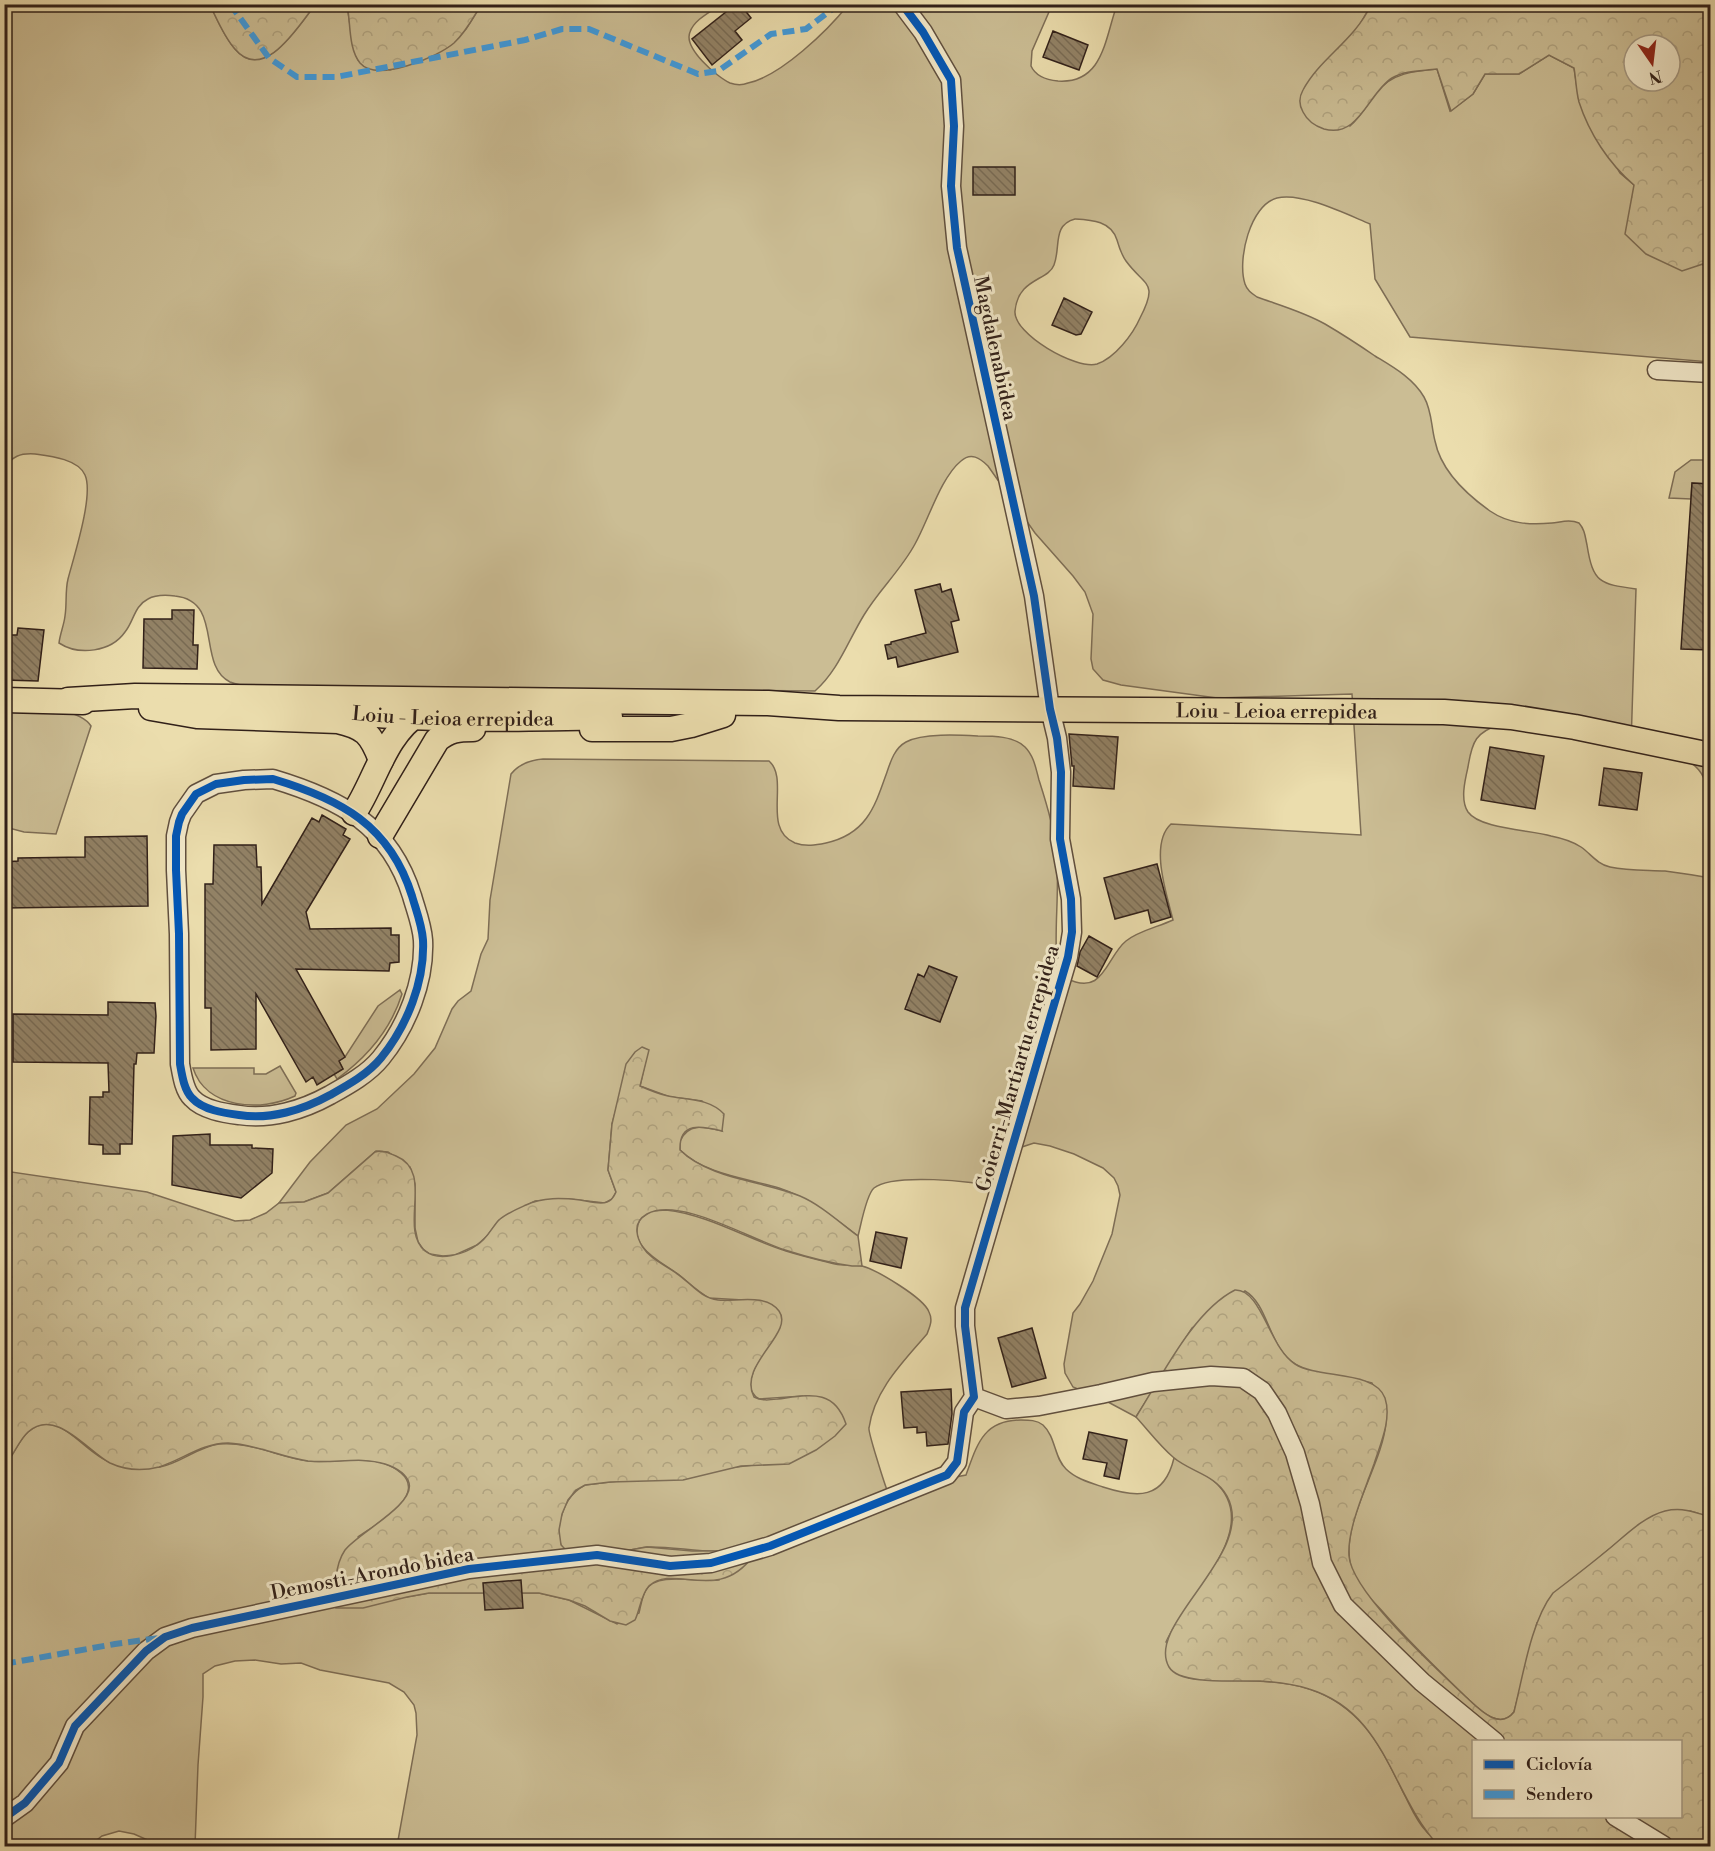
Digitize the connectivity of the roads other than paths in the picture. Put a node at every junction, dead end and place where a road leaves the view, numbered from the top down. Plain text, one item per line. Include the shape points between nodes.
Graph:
1 (902, 4) edge
2 (1657, 370) dead end
3 (1710, 373) edge
4 (4, 700) edge
5 (68, 700) junction
6 (610, 701) junction
7 (137, 706) junction
8 (839, 708) junction
9 (1050, 709) junction
10 (723, 714) junction
11 (413, 717) junction
12 (1710, 755) edge
13 (377, 768) junction
14 (403, 798) junction
15 (354, 813) junction
16 (380, 836) junction
17 (974, 1397) junction
18 (1493, 1740) edge
19 (4, 1818) edge
20 (1618, 1818) edge
21 (1664, 1846) edge

1 - 9 street, Magdalenabidea via 951,80 951,186 957,248 1034,596
2 - 3 street
4 - 5 main road, Loiu - Leioa errepidea
5 - 6 main road, Loiu - Leioa errepidea via 135,696
5 - 7 main road, Loiu - Leioa errepidea
6 - 8 main road, Loiu - Leioa errepidea
6 - 11 main road via 559,710 425,709
7 - 11 main road, Loiu - Leioa errepidea via 281,707
7 - 13 main road via 197,716 356,725 373,741
8 - 9 main road, Loiu - Leioa errepidea
8 - 10 main road, Loiu - Leioa errepidea
9 - 12 main road, Loiu - Leioa errepidea via 1455,712 1575,727
9 - 17 street, Goierri-Martiartu errepidea via 1061,772 1060,839 1071,899 1072,932 965,1308
10 - 11 main road, Loiu - Leioa errepidea
10 - 14 main road via 671,729 457,729 437,740
11 - 13 main road via 394,737
13 - 14 main road via 380,797
13 - 15 main road
14 - 16 main road
15 - 16 street
15 - 16 street via 309,790 273,779 216,784 196,794 182,814 176,836 180,1064 192,1098 202,1105 250,1117 291,1111 317,1102 363,1075 395,1038 411,1008 423,939 406,877
17 - 18 street via 1006,1409 1153,1382 1211,1376 1243,1378 1262,1391 1277,1413 1310,1504 1322,1563 1343,1605 1422,1682
17 - 19 street, Demosti-Arondo bidea via 964,1412 957,1462 946,1475 770,1546 711,1563 670,1566 597,1554 469,1569 203,1625 165,1638 146,1651 75,1726 59,1763 25,1803
20 - 21 street

